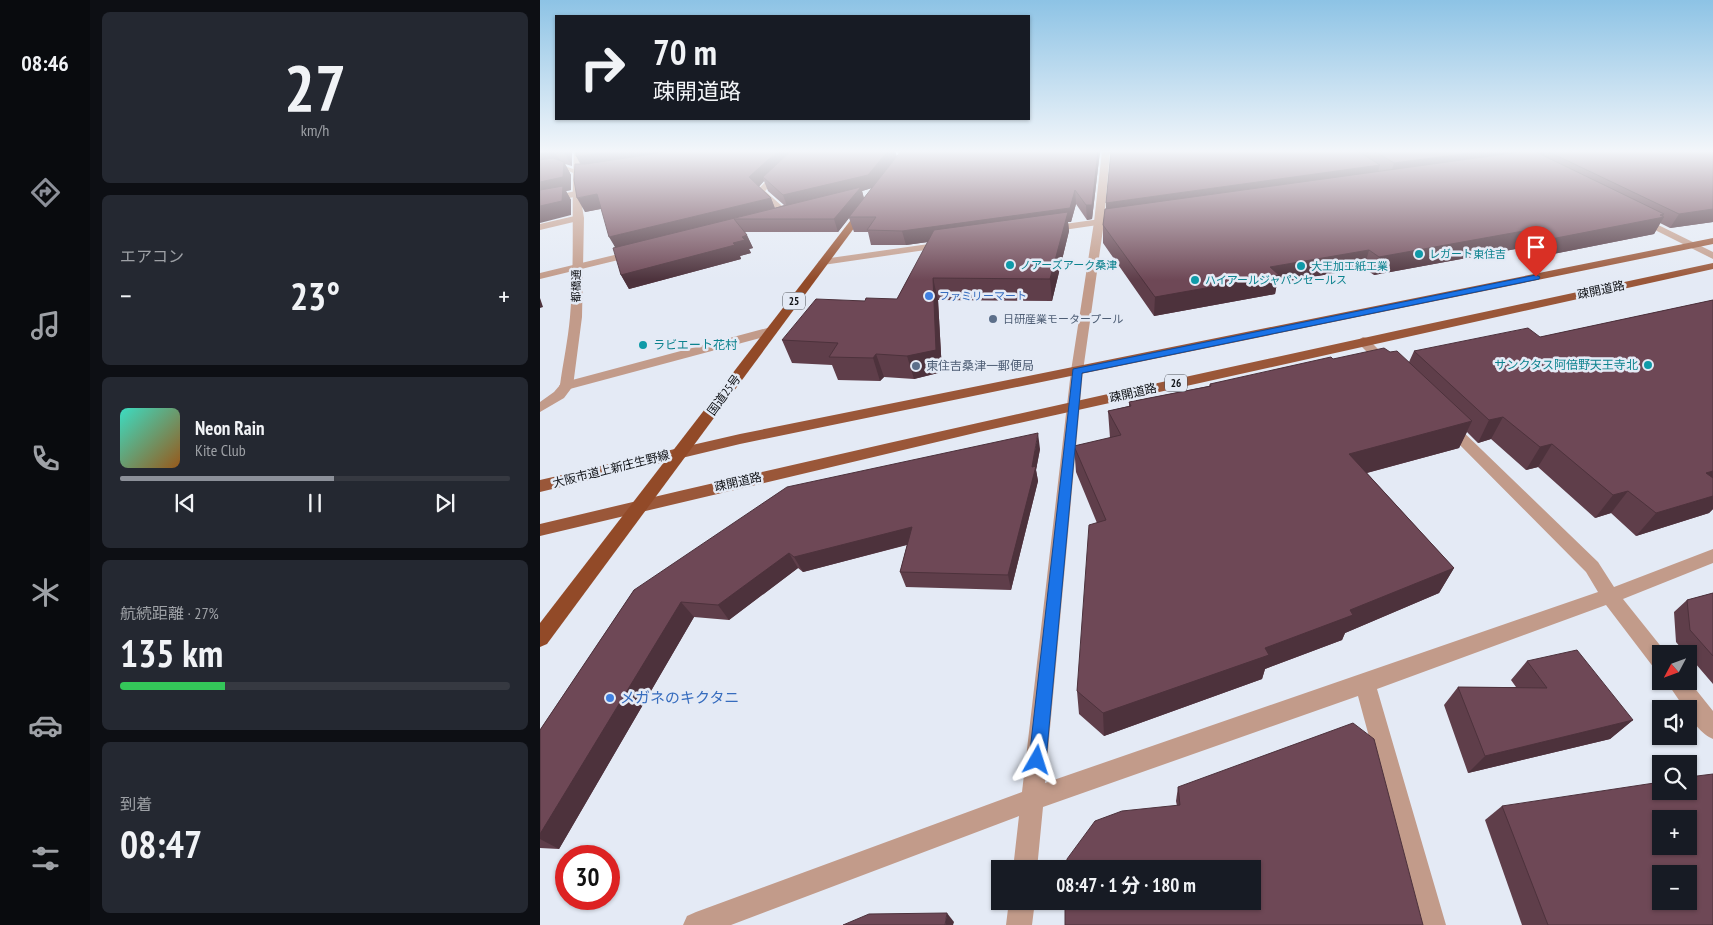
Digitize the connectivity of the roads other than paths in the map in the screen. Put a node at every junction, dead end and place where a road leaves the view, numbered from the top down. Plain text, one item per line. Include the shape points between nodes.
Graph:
1 (576, 194) joint
2 (764, 194) edge
3 (1102, 194) edge
4 (871, 200) edge
5 (540, 201) edge
6 (1631, 214) edge
7 (787, 215) edge
8 (579, 218) junction
9 (1128, 218) edge
10 (1099, 222) junction
11 (540, 227) edge
12 (1040, 231) edge
13 (1713, 241) edge
14 (952, 244) edge
15 (1691, 245) junction
16 (646, 250) edge
17 (1713, 256) edge
18 (823, 262) junction
19 (1713, 266) edge
20 (576, 268) junction
21 (540, 276) edge
22 (771, 331) junction
23 (1363, 341) junction
24 (1077, 371) junction
25 (1394, 371) edge
26 (566, 386) junction
27 (1074, 406) junction
28 (540, 408) edge
29 (1436, 413) edge
30 (682, 451) junction
31 (540, 486) edge
32 (641, 505) junction
33 (540, 530) edge
34 (1713, 556) edge
35 (1610, 596) junction
36 (540, 638) edge
37 (1652, 650) edge
38 (1365, 684) junction
39 (1683, 690) edge
40 (1713, 728) edge
41 (1033, 799) junction
42 (1026, 860) edge
43 (1021, 910) edge
44 (696, 925) edge
45 (1019, 925) edge
46 (1433, 925) edge

1 - 5 street
1 - 8 street, 都橋通
2 - 7 street
3 - 10 street
4 - 18 highway, 国道25号 / 25
6 - 15 street
8 - 11 street
8 - 20 street, 都橋通
9 - 10 street
10 - 12 street
10 - 24 street
13 - 15 main road, 疎開道路
14 - 18 street
15 - 17 street
15 - 24 main road, 疎開道路
16 - 20 street
18 - 22 highway, 国道25号 / 25
19 - 23 main road, 疎開道路 / 26
20 - 21 street
20 - 26 street, 都橋通 via 576,317
22 - 26 street
22 - 30 highway, 国道25号 / 25
23 - 25 street
23 - 27 main road, 疎開道路 / 26
24 - 27 street
24 - 30 main road, 疎開道路
26 - 28 street
27 - 32 main road, 疎開道路 / 26
27 - 41 street
29 - 35 street via 1592,567
30 - 31 main road, 大阪市道上新庄生野線
30 - 32 highway, 国道25号 / 25
32 - 33 main road
32 - 36 highway, 国道25号 / 25
34 - 35 street
35 - 37 street
35 - 38 street
38 - 41 street
38 - 46 street
39 - 40 street
41 - 42 street
41 - 44 street
43 - 45 street

